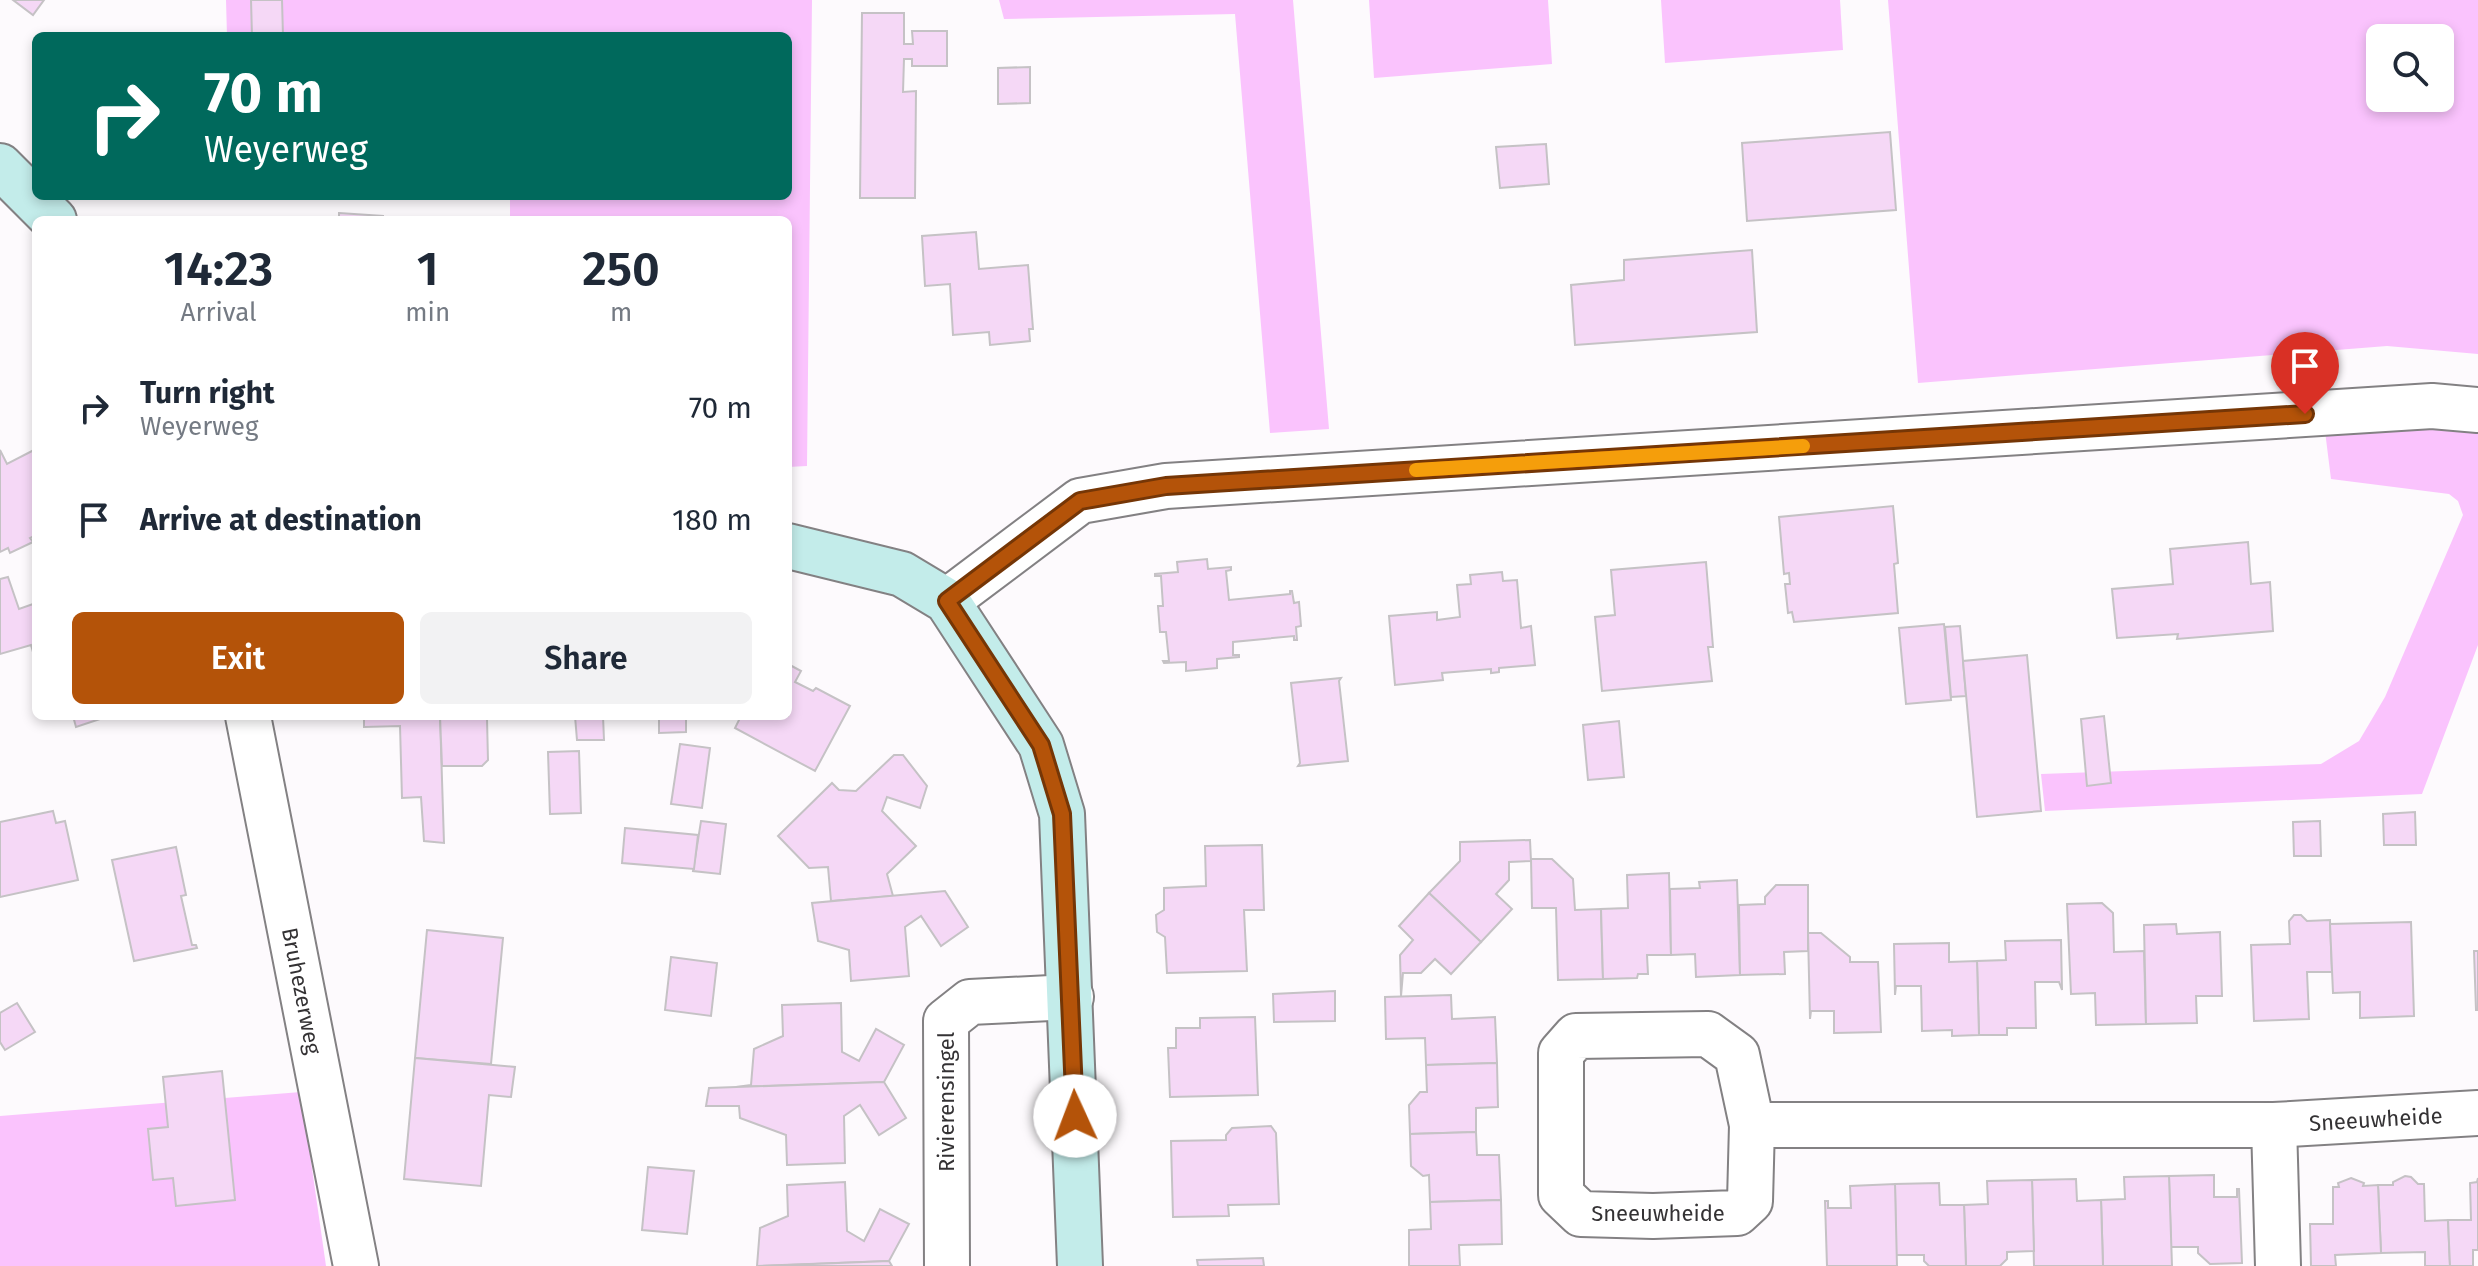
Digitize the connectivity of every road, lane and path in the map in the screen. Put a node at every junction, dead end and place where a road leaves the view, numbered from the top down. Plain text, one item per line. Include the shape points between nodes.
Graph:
1 (0, 166) edge
2 (32, 198) edge
3 (34, 200) edge
4 (50, 216) edge
5 (2478, 410) edge
6 (792, 547) edge
7 (947, 601) junction
8 (249, 720) edge
9 (1071, 997) junction
10 (2478, 1113) edge
11 (1752, 1125) junction
12 (2274, 1125) junction
13 (356, 1266) edge
14 (947, 1266) edge
15 (1080, 1266) edge
16 (2278, 1266) edge

1 - 2 street
3 - 4 street
5 - 7 street via 2432,406 1166,486 1080,501
6 - 7 street via 902,574
7 - 9 street via 1041,745 1062,814
8 - 13 street, Bruhezerweg
9 - 14 street, Rivierensingel via 970,1002 946,1021
9 - 15 street
10 - 12 street, Sneeuwheide
11 - 11 street, Sneeuwheide via 1750,1201 1737,1213 1581,1214 1561,1195 1561,1053 1576,1036 1708,1034 1737,1055
11 - 12 street, Sneeuwheide
12 - 16 street

